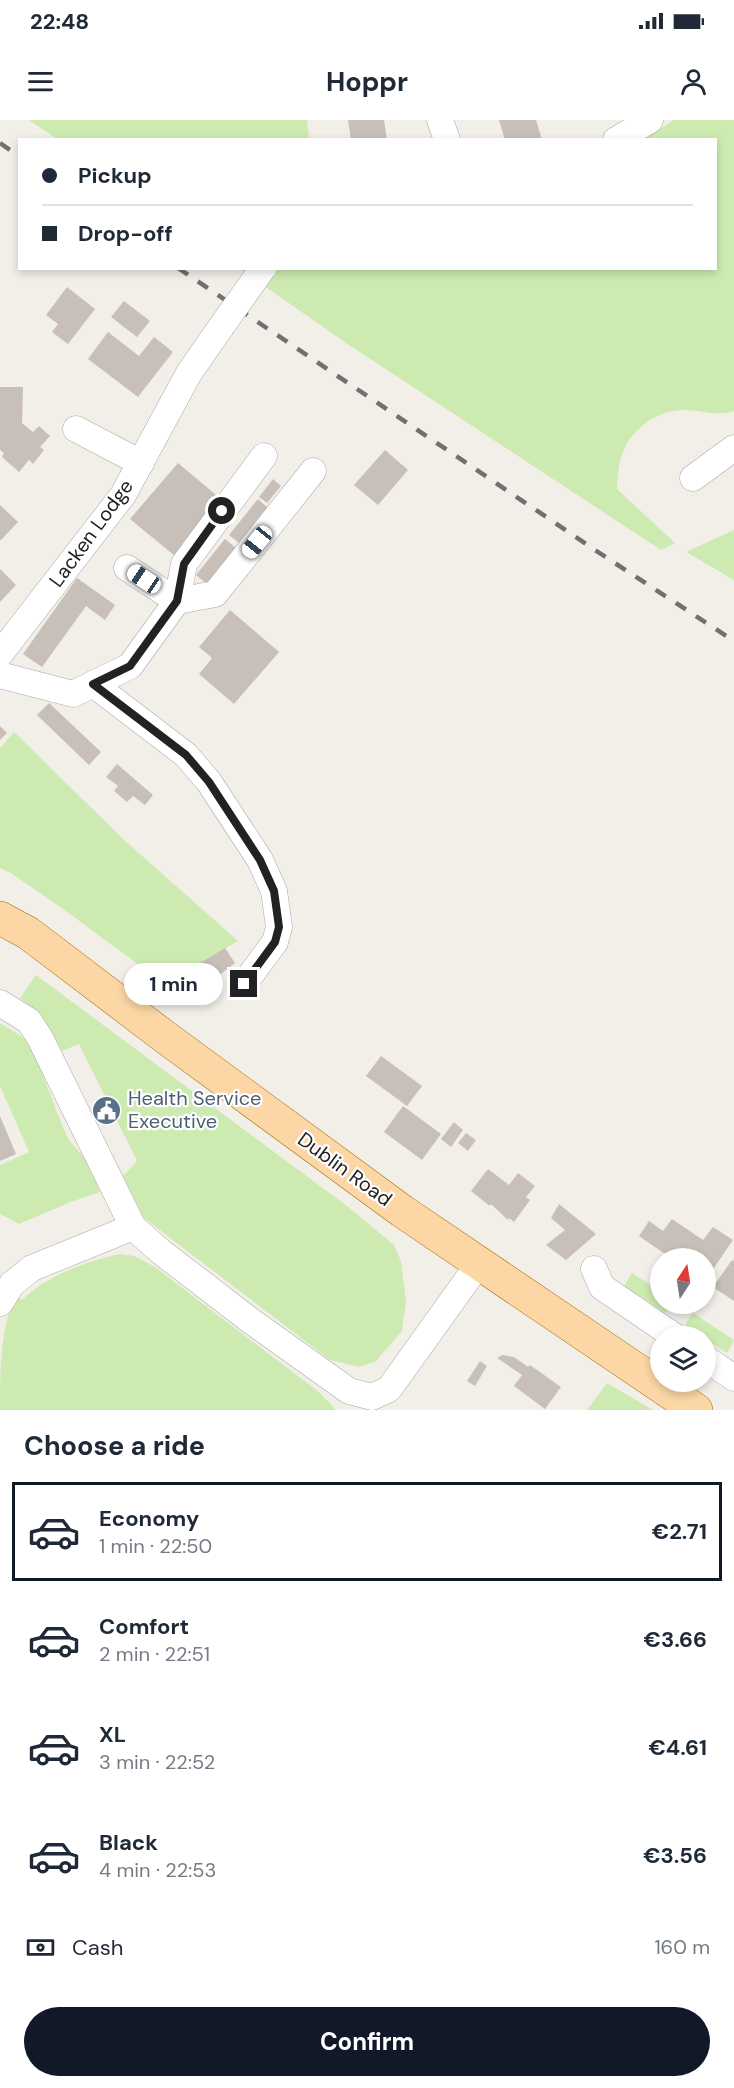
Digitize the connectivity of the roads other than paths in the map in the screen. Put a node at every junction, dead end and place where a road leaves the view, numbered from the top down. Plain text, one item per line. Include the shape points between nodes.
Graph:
1 (440, 120) edge
2 (650, 120) edge
3 (446, 138) edge
4 (619, 138) edge
5 (262, 270) edge
6 (76, 429) dead end
7 (734, 448) edge
8 (264, 456) dead end
9 (141, 463) junction
10 (313, 471) dead end
11 (693, 478) dead end
12 (127, 568) dead end
13 (177, 601) junction
14 (0, 654) edge
15 (0, 675) edge
16 (93, 684) junction
17 (0, 918) edge
18 (244, 984) dead end
19 (0, 1003) edge
20 (134, 1227) junction
21 (480, 1262) junction
22 (594, 1269) dead end
23 (0, 1303) edge
24 (659, 1326) edge
25 (716, 1366) edge
26 (734, 1378) edge
27 (374, 1403) edge
28 (696, 1410) edge

1 - 3 street
2 - 4 street
5 - 9 street, Lacken Lodge, bridge via 189,373
6 - 9 street
7 - 11 street
8 - 13 street via 184,564
9 - 14 street, Lacken Lodge via 123,495
10 - 13 street via 215,594
12 - 13 street
13 - 16 street via 130,666
15 - 16 street via 73,694
16 - 18 street via 186,755 209,782 260,860 274,891 279,927 275,942
17 - 21 main road, Dublin Road via 28,933 402,1211
19 - 20 street via 29,1021 40,1038
20 - 23 street via 32,1268 12,1284
20 - 27 street via 251,1321 349,1392
21 - 27 street via 389,1389
21 - 28 main road, Dublin Road
22 - 24 street via 602,1287
25 - 26 street

